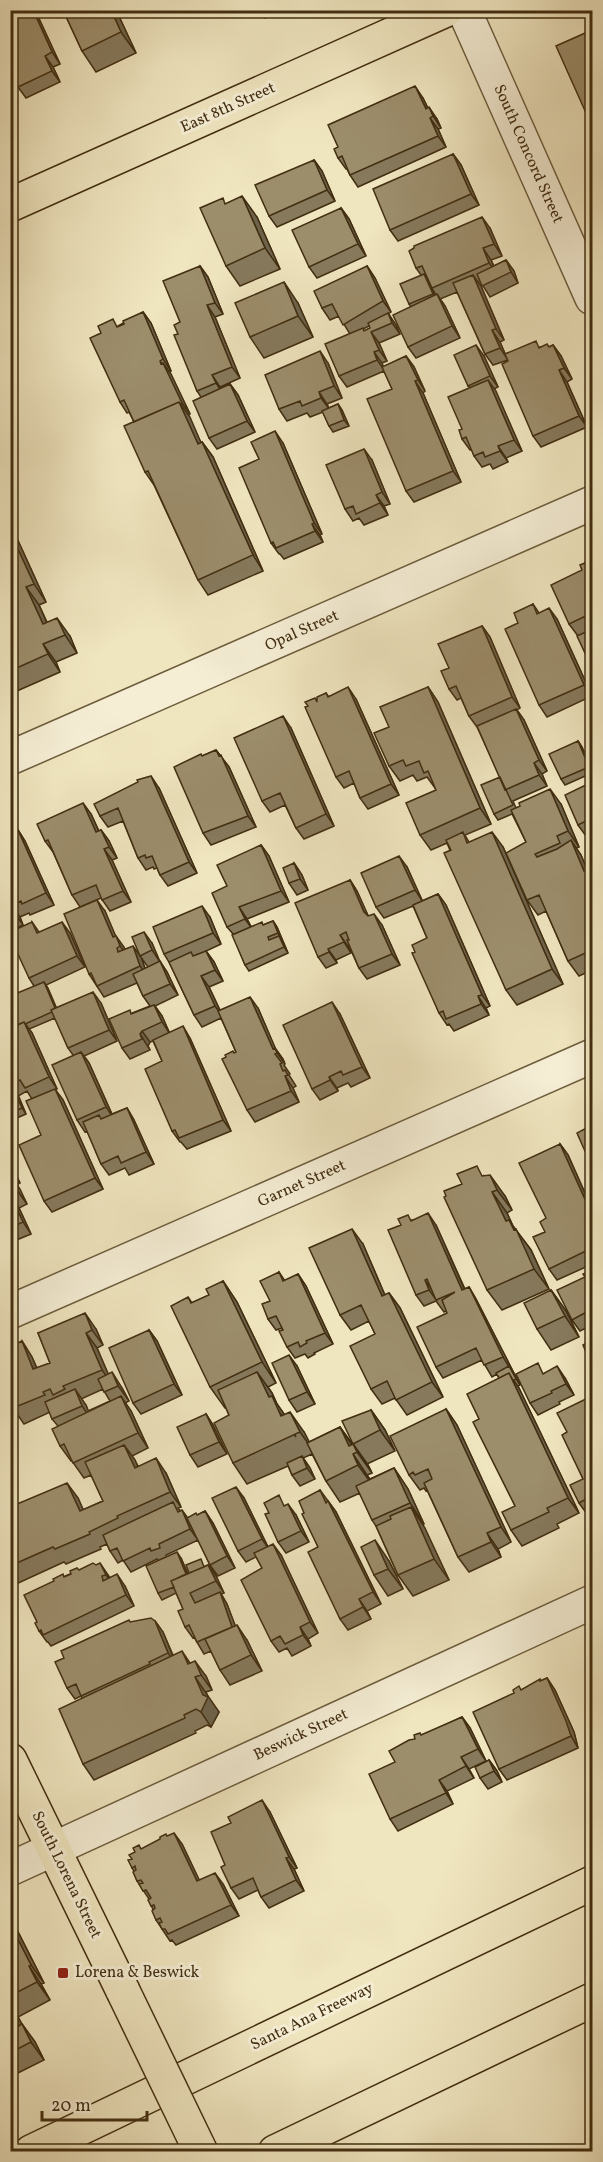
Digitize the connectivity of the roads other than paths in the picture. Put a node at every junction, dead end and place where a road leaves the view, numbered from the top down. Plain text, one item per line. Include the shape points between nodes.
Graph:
1 (446, 10) edge
2 (464, 10) edge
3 (10, 205) edge
4 (592, 298) edge
5 (592, 503) edge
6 (10, 759) edge
7 (592, 1056) edge
8 (10, 1312) edge
9 (592, 1602) edge
10 (10, 1760) edge
11 (53, 1848) junction
12 (10, 1869) edge
13 (592, 1883) edge
14 (592, 2000) edge
15 (31, 2151) edge
16 (201, 2151) edge
17 (275, 2151) edge

1 - 3 main road, East 8th Street
2 - 4 street, South Concord Street
5 - 6 street, Opal Street
7 - 8 street, Garnet Street
9 - 11 street, Beswick Street
10 - 11 main road, South Lorena Street
11 - 12 street, Beswick Street
11 - 16 main road, South Lorena Street, bridge
13 - 15 main road, Santa Ana Freeway
14 - 17 main road

